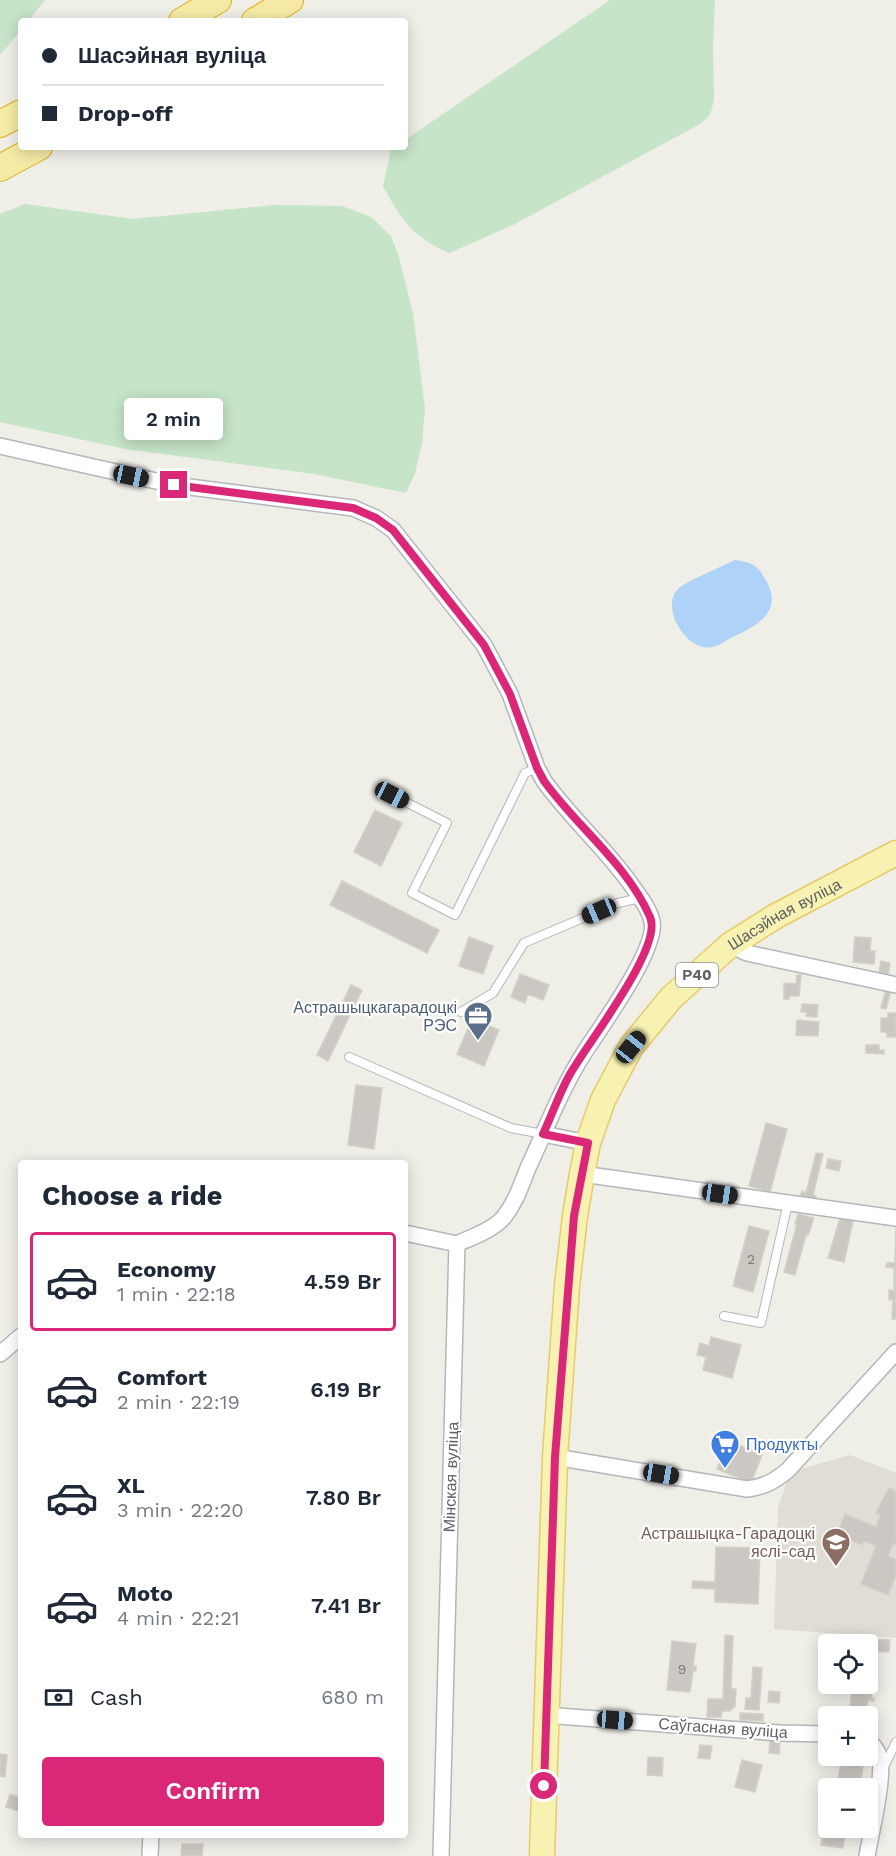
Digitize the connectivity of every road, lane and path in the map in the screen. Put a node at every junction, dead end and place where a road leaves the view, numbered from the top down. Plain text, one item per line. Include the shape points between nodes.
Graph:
1 (218, 0) edge
2 (290, 0) edge
3 (187, 18) edge
4 (260, 18) edge
5 (18, 114) edge
6 (0, 124) edge
7 (33, 150) edge
8 (0, 168) edge
9 (0, 446) edge
10 (537, 768) junction
11 (392, 795) dead end
12 (896, 853) edge
13 (640, 898) junction
14 (730, 945) junction
15 (896, 985) edge
16 (461, 1012) dead end
17 (349, 1057) dead end
18 (543, 1134) junction
19 (588, 1143) junction
20 (582, 1174) junction
21 (788, 1203) junction
22 (896, 1218) edge
23 (408, 1234) edge
24 (457, 1244) junction
25 (724, 1316) dead end
26 (18, 1339) edge
27 (896, 1352) edge
28 (0, 1354) edge
29 (555, 1457) junction
30 (545, 1715) junction
31 (818, 1734) edge
32 (896, 1742) edge
33 (878, 1754) edge
34 (880, 1777) junction
35 (151, 1838) edge
36 (150, 1856) edge
37 (441, 1856) edge
38 (542, 1856) edge
39 (867, 1856) edge

1 - 3 highway
2 - 4 highway
5 - 6 highway
7 - 8 highway
9 - 10 street via 174,485 353,508 376,518 393,530 484,645 510,694
10 - 11 lane via 525,773 455,915 412,893 447,823
10 - 13 street via 551,791
12 - 14 main road, Шасэйная вуліца / Р40 via 776,916
13 - 16 lane via 618,903 524,943 493,993
13 - 18 street via 652,920 650,941 632,977 569,1076
14 - 15 street via 747,953
14 - 19 main road, Шасэйная вуліца / Р40 via 671,998 631,1047 603,1100
17 - 18 lane via 511,1128
18 - 19 street
18 - 24 street via 516,1200 502,1219
19 - 20 main road, Шасэйная вуліца / Р40
20 - 21 street
20 - 29 main road, Шасэйная вуліца / Р40 via 567,1286
21 - 22 street
21 - 25 lane via 761,1323
23 - 24 street
24 - 37 street, Мінская вуліца
26 - 28 street
27 - 29 street via 788,1470 761,1487 747,1489
29 - 30 main road, Шасэйная вуліца / Р40
30 - 31 street, Саўгасная вуліца
30 - 38 main road, Шасэйная вуліца / Р40
32 - 34 lane
33 - 34 street
34 - 39 street
35 - 36 street

